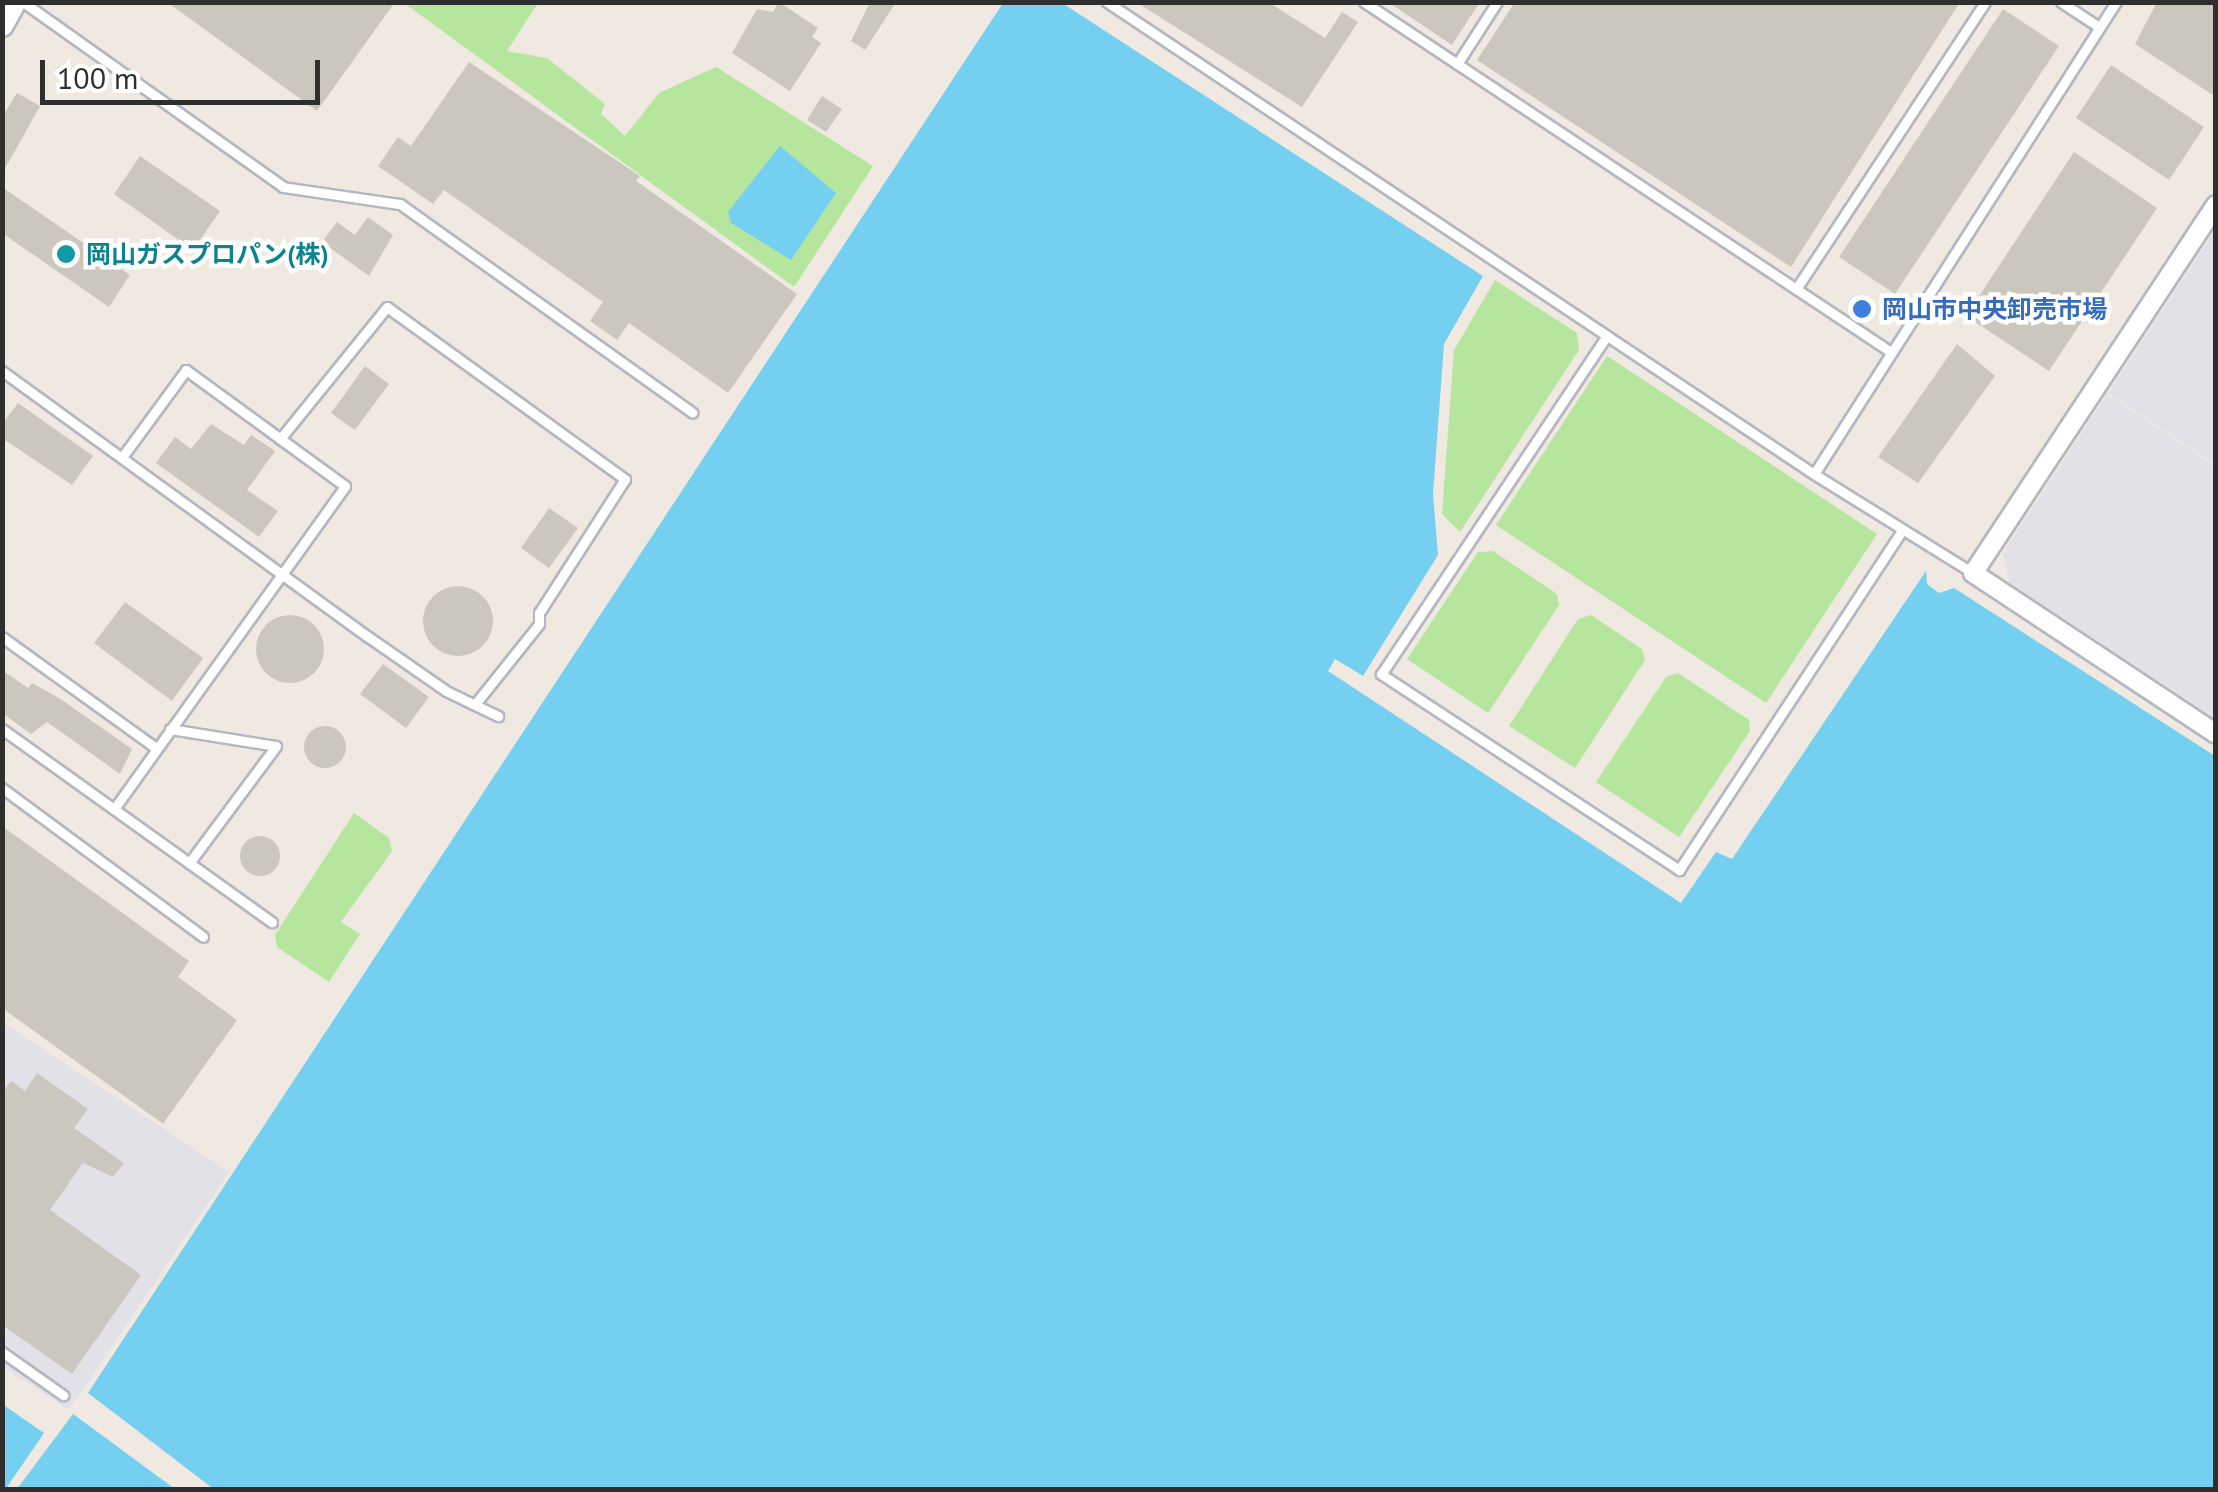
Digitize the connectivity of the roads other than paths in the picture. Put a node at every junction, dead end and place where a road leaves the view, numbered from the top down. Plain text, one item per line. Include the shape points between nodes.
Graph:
1 (19, 2) edge
2 (1107, 2) edge
3 (1364, 2) edge
4 (1497, 2) edge
5 (1985, 2) edge
6 (2061, 2) edge
7 (2116, 2) edge
8 (2, 25) edge
9 (2099, 27) junction
10 (1457, 64) junction
11 (2216, 205) edge
12 (1796, 289) junction
13 (1606, 337) junction
14 (1891, 352) junction
15 (2, 371) edge
16 (692, 412) dead end
17 (280, 438) junction
18 (122, 457) junction
19 (1814, 474) junction
20 (1902, 532) junction
21 (282, 572) junction
22 (1973, 573) junction
23 (2, 636) edge
24 (476, 703) junction
25 (498, 716) dead end
26 (170, 728) junction
27 (2, 730) edge
28 (2216, 734) edge
29 (156, 748) junction
30 (2, 788) edge
31 (114, 810) junction
32 (189, 863) junction
33 (272, 922) dead end
34 (203, 937) dead end
35 (2, 1352) edge
36 (63, 1395) dead end

1 - 8 street
1 - 16 lane via 283,187 400,204
2 - 13 lane
3 - 10 lane
4 - 10 lane
5 - 12 lane
6 - 9 lane
7 - 9 lane
9 - 14 lane
10 - 12 lane
11 - 22 street
12 - 14 lane
13 - 19 lane
13 - 20 lane via 1381,674 1679,870
14 - 19 lane
15 - 18 lane
17 - 18 lane via 186,370
17 - 21 lane via 344,486
17 - 24 lane via 387,307 624,479 539,613 539,624
18 - 21 lane
19 - 20 lane
20 - 22 lane
21 - 24 lane via 446,691
21 - 26 lane
22 - 28 street
23 - 29 lane
24 - 25 lane
26 - 29 lane
26 - 32 lane via 276,746
27 - 31 lane
29 - 31 lane
30 - 34 lane
31 - 32 lane
32 - 33 lane
35 - 36 lane

